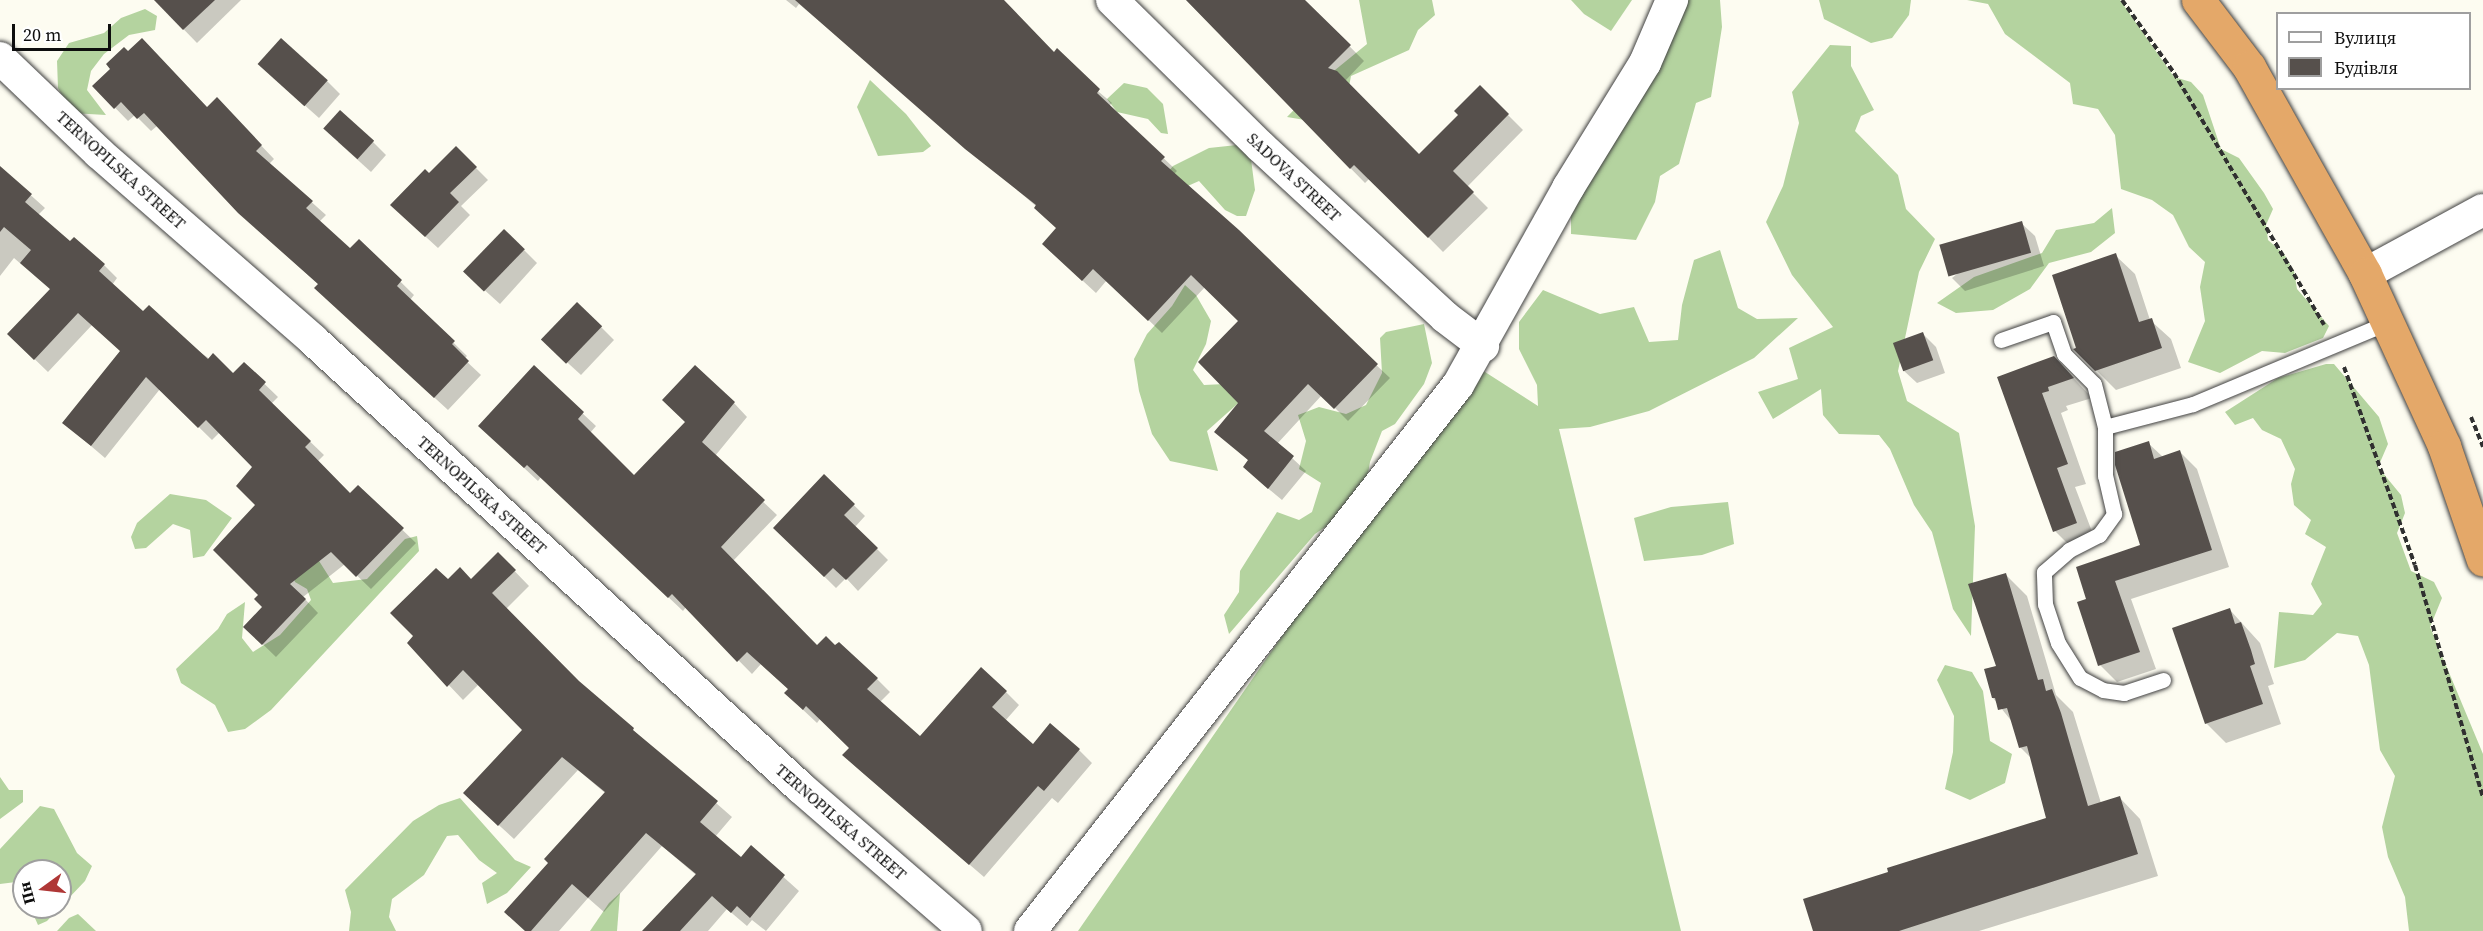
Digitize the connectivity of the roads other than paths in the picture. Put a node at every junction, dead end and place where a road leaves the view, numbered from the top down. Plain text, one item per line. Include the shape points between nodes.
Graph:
1 (1112, 0) edge
2 (1672, 0) edge
3 (2198, 0) edge
4 (0, 58) edge
5 (2483, 210) edge
6 (2366, 274) junction
7 (2389, 322) junction
8 (2001, 340) dead end
9 (1483, 346) junction
10 (2105, 427) junction
11 (2483, 560) edge
12 (2163, 680) dead end
13 (966, 931) edge
14 (1030, 931) edge

1 - 9 street, SADOVA STREET via 1260,146 1445,317
2 - 9 street via 1645,63 1568,188
3 - 6 highway via 2249,67
4 - 13 street, TERNOPILSKA STREET via 99,153 313,340 801,788
5 - 6 street
6 - 7 highway
7 - 10 lane via 2193,404
7 - 11 highway via 2444,446
8 - 10 lane via 2053,322 2064,354 2094,384
9 - 14 street via 1458,385
10 - 12 lane via 2105,476 2114,514 2099,536 2069,550 2044,572 2045,604 2058,643 2080,678 2103,690 2124,693

